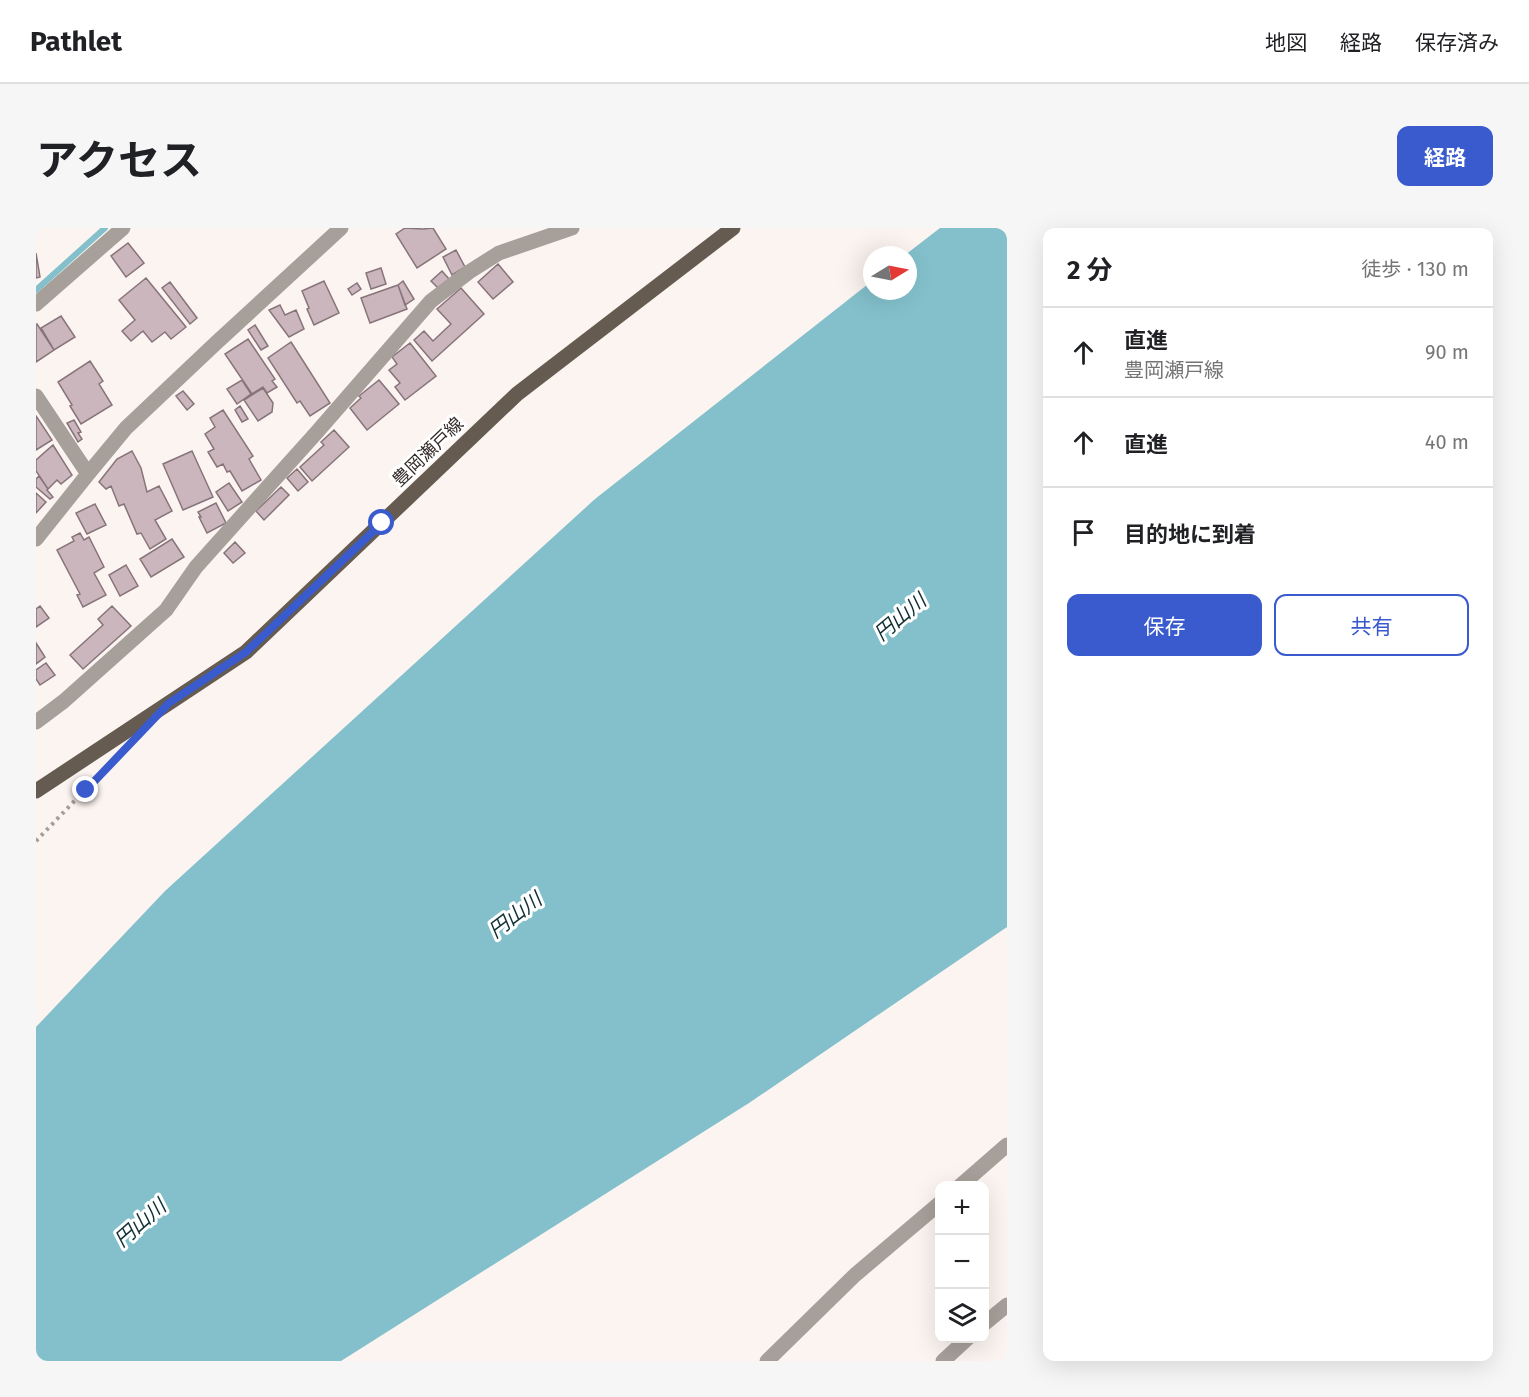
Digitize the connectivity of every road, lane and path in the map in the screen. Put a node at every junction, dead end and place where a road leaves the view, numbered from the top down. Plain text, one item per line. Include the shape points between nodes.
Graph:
1 (123, 228) edge
2 (341, 228) edge
3 (572, 228) edge
4 (733, 228) edge
5 (36, 304) edge
6 (36, 396) edge
7 (88, 474) junction
8 (36, 539) edge
9 (36, 722) edge
10 (111, 764) dead end
11 (36, 791) edge
12 (36, 841) edge
13 (1007, 1145) edge
14 (965, 1181) edge
15 (935, 1206) edge
16 (1007, 1305) edge
17 (989, 1320) edge
18 (963, 1343) edge
19 (767, 1361) edge
20 (943, 1361) edge

1 - 5 street
2 - 7 street via 126,428
3 - 9 street via 499,253 431,301 196,567 166,610
4 - 11 main road, 豊岡瀬戸線 via 517,394 246,652
6 - 7 street
7 - 8 street
10 - 12 path
13 - 14 street
15 - 19 street via 855,1275
16 - 17 street
18 - 20 street

